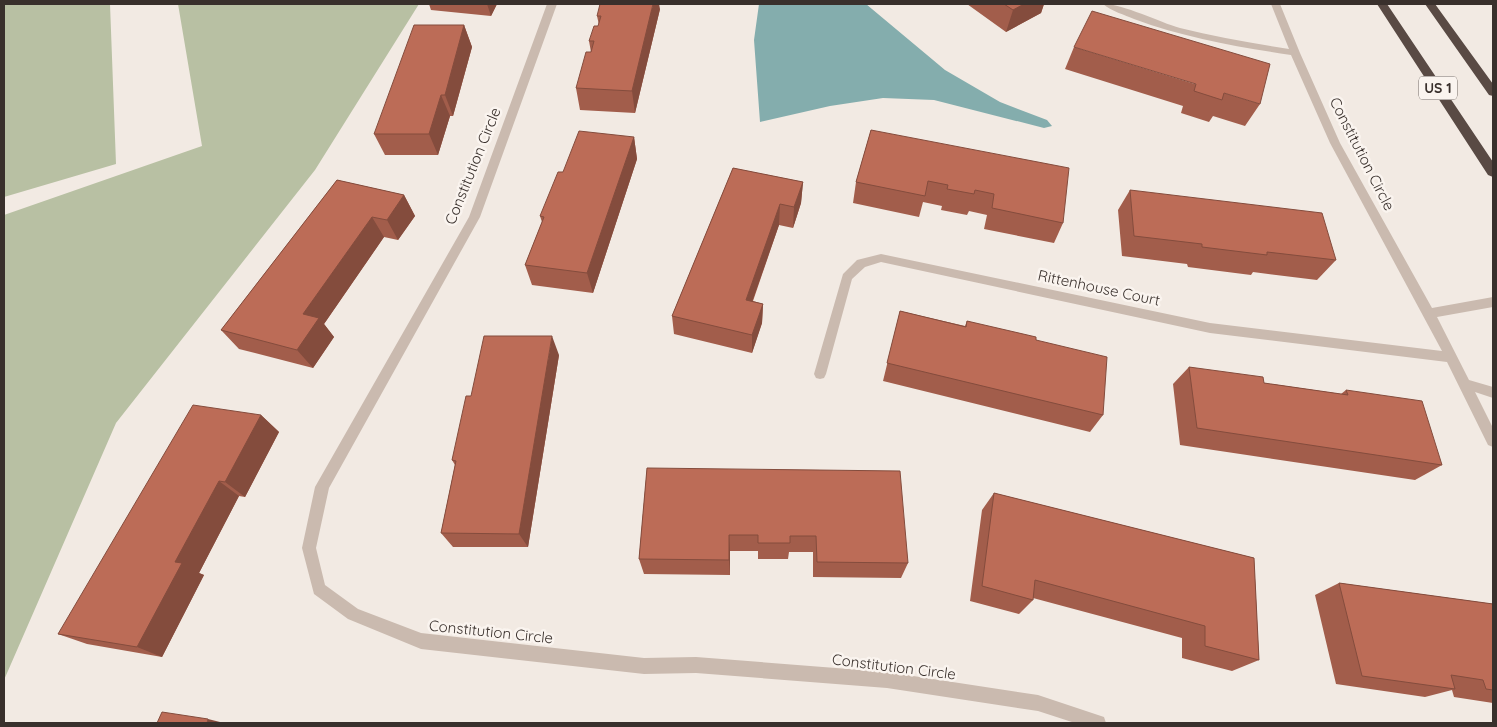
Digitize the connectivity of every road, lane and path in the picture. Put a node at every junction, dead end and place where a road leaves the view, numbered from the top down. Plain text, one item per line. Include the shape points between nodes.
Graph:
1 (552, 4) edge
2 (1108, 4) edge
3 (1276, 4) edge
4 (1382, 4) edge
5 (1430, 4) edge
6 (1295, 53) junction
7 (1493, 92) edge
8 (1493, 172) edge
9 (1493, 302) edge
10 (1429, 313) junction
11 (1451, 357) junction
12 (820, 374) dead end
13 (1465, 384) junction
14 (1493, 392) edge
15 (1493, 441) edge
16 (1098, 723) edge

1 - 16 street, Constitution Circle via 474,217 322,487 309,548 320,589 353,614 421,641 644,666 696,665 887,680 1038,703
2 - 6 street via 1128,14 1210,39
3 - 6 street, Constitution Circle
4 - 8 highway, US 1
5 - 7 highway, US 1
6 - 10 street, Constitution Circle via 1335,143
9 - 10 street
10 - 11 street, Constitution Circle
11 - 12 street, Rittenhouse Court via 1210,328 881,258 861,264 846,276
11 - 13 street, Constitution Circle
13 - 14 street
13 - 15 street, Constitution Circle

